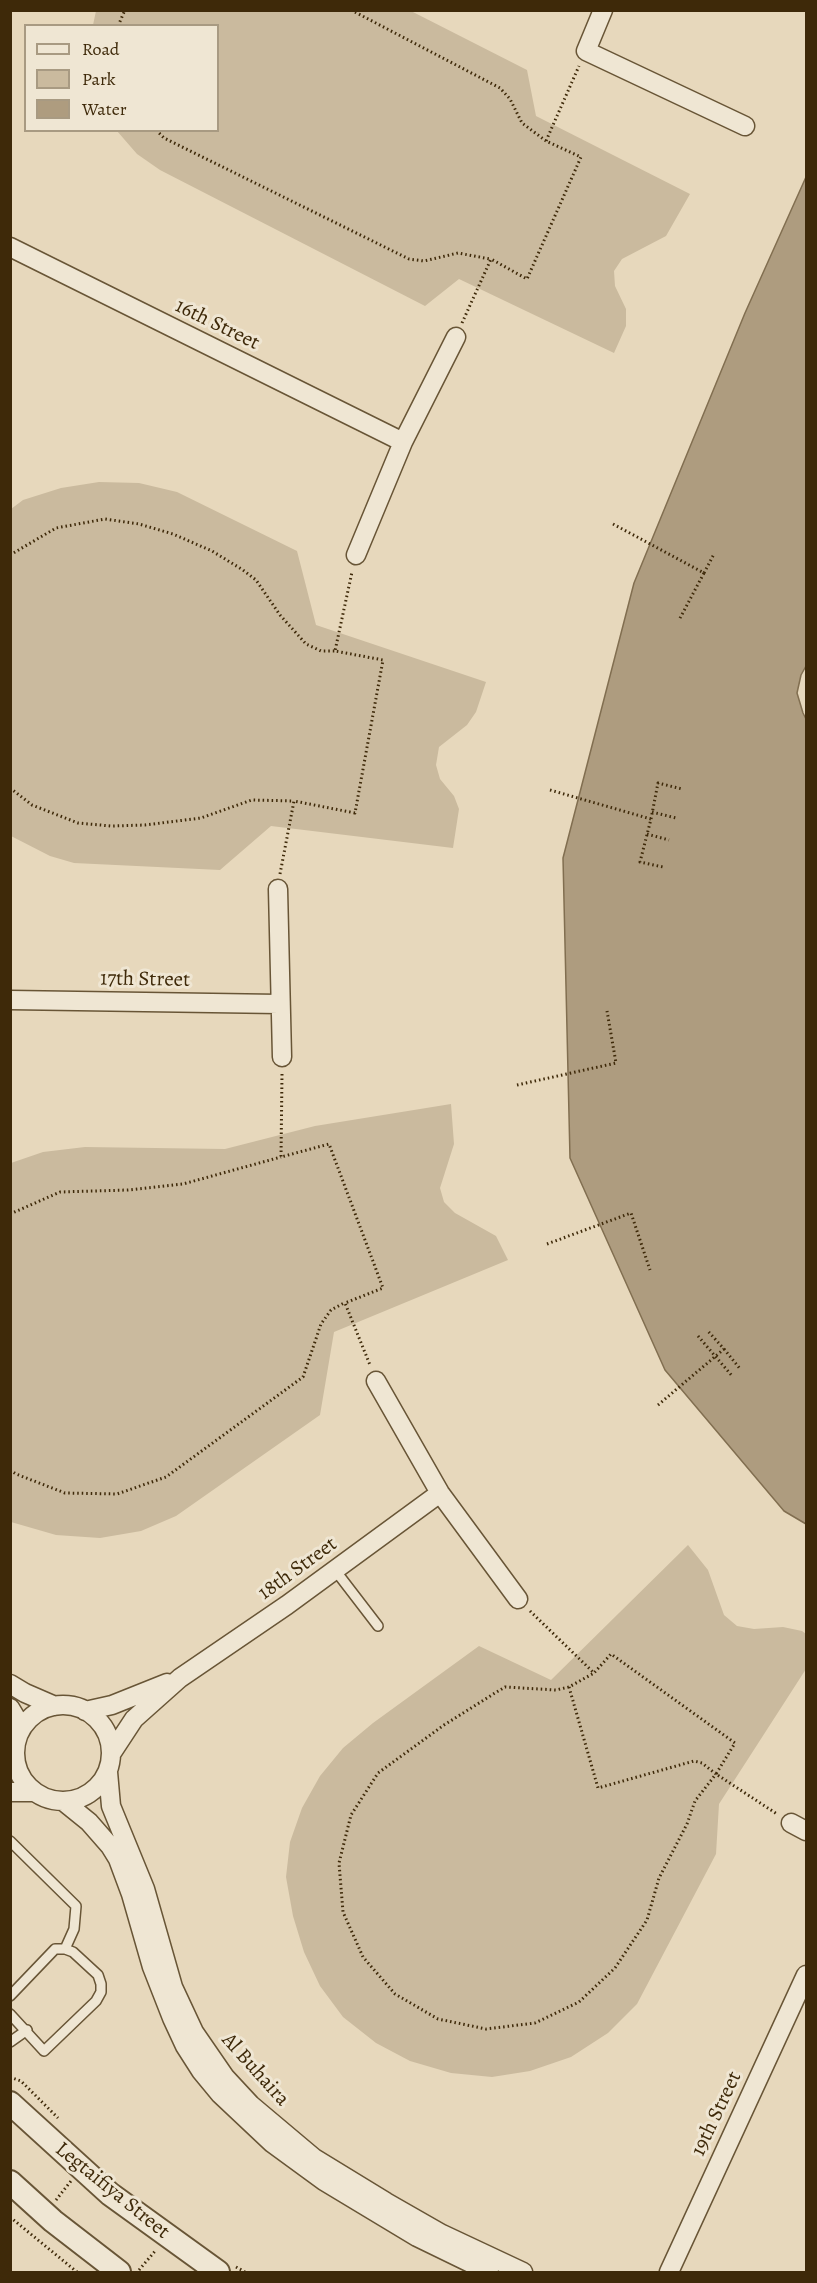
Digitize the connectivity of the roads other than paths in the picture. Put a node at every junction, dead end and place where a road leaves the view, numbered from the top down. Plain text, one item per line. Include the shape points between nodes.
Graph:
1 (603, 10) edge
2 (745, 126) dead end
3 (10, 247) edge
4 (456, 337) road end
5 (403, 442) junction
6 (356, 555) road end
7 (278, 889) road end
8 (10, 1000) edge
9 (279, 1004) junction
10 (282, 1057) road end
11 (376, 1381) road end
12 (440, 1493) junction
13 (335, 1570) junction
14 (518, 1599) road end
15 (378, 1626) dead end
16 (180, 1678) junction
17 (10, 1684) edge
18 (55, 1706) junction
19 (10, 1708) edge
20 (85, 1711) junction
21 (17, 1739) edge
22 (109, 1763) junction
23 (10, 1792) edge
24 (35, 1792) junction
25 (63, 1801) junction
26 (10, 1841) edge
27 (65, 1949) junction
28 (807, 1975) edge
29 (165, 1984) junction
30 (10, 1996) edge
31 (10, 2014) edge
32 (27, 2030) junction
33 (13, 2040) edge
34 (10, 2051) edge
35 (10, 2103) edge
36 (10, 2182) edge
37 (420, 2230) junction
38 (119, 2272) edge
39 (218, 2272) edge
40 (489, 2272) edge
41 (523, 2272) edge
42 (669, 2272) edge

1 - 2 street via 586,51
3 - 5 street, 16th Street
4 - 5 street
5 - 6 street
7 - 9 street
8 - 9 street, 17th Street
9 - 10 street
11 - 12 street
12 - 13 street, 18th Street
12 - 14 street
13 - 15 lane
13 - 16 street, 18th Street
16 - 20 street, 18th Street via 112,1705
16 - 22 street, 18th Street via 134,1719
17 - 18 street
18 - 20 street
18 - 21 street via 31,1718
19 - 21 street
20 - 22 street via 107,1733
21 - 24 street via 18,1768
22 - 25 street via 90,1794
22 - 29 street, Al Buhaira via 111,1806 145,1889
23 - 24 street
24 - 25 street
25 - 29 street, Al Buhaira via 89,1822 118,1859
26 - 27 lane via 76,1906 74,1929
27 - 30 lane via 55,1949
27 - 32 lane via 98,1975 101,1992 44,2051
28 - 42 street, 19th Street
29 - 37 street, Al Buhaira via 216,2066 307,2160 386,2202
31 - 32 lane
32 - 33 lane
33 - 34 lane
35 - 39 street, Legtaifiya Street via 110,2194
36 - 38 street
37 - 40 street, Al Buhaira
37 - 41 street, Al Buhaira

